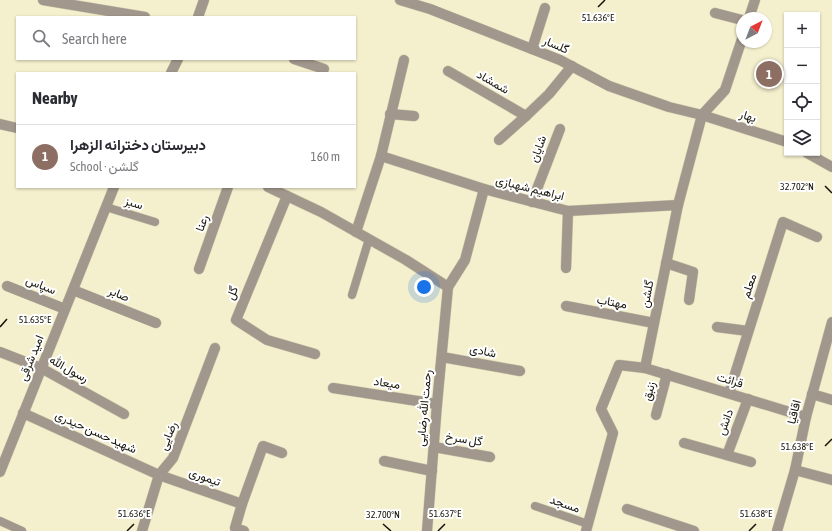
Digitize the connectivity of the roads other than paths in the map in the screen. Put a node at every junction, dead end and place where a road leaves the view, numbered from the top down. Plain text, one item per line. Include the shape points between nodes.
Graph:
1 (43, 0) edge
2 (204, 0) edge
3 (400, 0) edge
4 (755, 0) edge
5 (417, 2) edge
6 (545, 8) dead end
7 (751, 12) edge
8 (715, 13) dead end
9 (139, 16) edge
10 (198, 16) edge
11 (736, 18) edge
12 (739, 48) edge
13 (532, 49) junction
14 (178, 60) edge
15 (297, 60) edge
16 (404, 60) dead end
17 (572, 66) junction
18 (324, 69) dead end
19 (448, 71) dead end
20 (172, 72) edge
21 (390, 114) junction
22 (702, 115) junction
23 (414, 116) dead end
24 (526, 116) junction
25 (0, 124) edge
26 (16, 128) edge
27 (560, 128) dead end
28 (499, 140) dead end
29 (784, 141) edge
30 (381, 156) junction
31 (812, 156) edge
32 (832, 167) edge
33 (114, 188) edge
34 (228, 188) edge
35 (270, 188) edge
36 (484, 189) junction
37 (286, 196) junction
38 (532, 202) junction
39 (678, 205) junction
40 (106, 207) junction
41 (568, 211) junction
42 (155, 222) dead end
43 (356, 232) junction
44 (818, 237) dead end
45 (369, 239) junction
46 (666, 262) junction
47 (566, 268) dead end
48 (199, 269) dead end
49 (7, 286) dead end
50 (448, 287) junction
51 (73, 290) junction
52 (352, 295) dead end
53 (689, 300) dead end
54 (566, 306) dead end
55 (65, 309) junction
56 (832, 322) edge
57 (156, 323) dead end
58 (654, 323) junction
59 (717, 327) dead end
60 (748, 332) junction
61 (215, 348) dead end
62 (0, 352) edge
63 (315, 354) dead end
64 (442, 357) junction
65 (41, 368) junction
66 (646, 368) junction
67 (520, 371) dead end
68 (667, 374) junction
69 (333, 388) dead end
70 (729, 393) junction
71 (812, 394) junction
72 (748, 399) junction
73 (832, 400) edge
74 (437, 404) junction
75 (23, 413) junction
76 (124, 414) dead end
77 (656, 415) dead end
78 (806, 417) junction
79 (684, 443) dead end
80 (434, 448) junction
81 (282, 452) dead end
82 (3, 455) edge
83 (727, 455) junction
84 (490, 457) dead end
85 (384, 461) dead end
86 (751, 462) dead end
87 (794, 470) junction
88 (432, 471) junction
89 (0, 472) edge
90 (159, 475) junction
91 (832, 480) edge
92 (242, 504) junction
93 (535, 506) dead end
94 (627, 509) dead end
95 (0, 520) edge
96 (587, 528) edge
97 (22, 531) edge
98 (142, 531) edge
99 (244, 531) edge
100 (427, 531) edge
101 (694, 531) edge
102 (777, 531) edge

1 - 9 street
2 - 10 street
3 - 5 street, گلسار
4 - 7 street
5 - 13 street, گلسار
6 - 13 street
8 - 11 street
12 - 22 street, گلشن via 725,90
13 - 17 street, گلسار
14 - 20 street
15 - 18 street
16 - 21 street
17 - 22 street, گلسار via 609,86 669,107
17 - 24 street via 549,94
19 - 24 street, شمشاد
21 - 23 street
21 - 30 street
22 - 29 street, بهار
22 - 39 street, گلشن
24 - 28 street
25 - 26 street
27 - 38 street, شایان
30 - 36 street, ابراهیم شهبازی
30 - 43 street
31 - 32 street
33 - 40 street, امید شرقی
34 - 48 street, رعنا
35 - 37 street
36 - 38 street, ابراهیم شهبازی
36 - 50 street, رحمت الله رضایی via 465,260
37 - 43 street
37 - 63 street, گل via 236,320 267,340
38 - 41 street, ابراهیم شهبازی
39 - 41 street, ابراهیم شهبازی
39 - 46 street, گلشن
40 - 42 lane, سبز
40 - 51 street, امید شرقی
41 - 47 street
43 - 45 street
44 - 60 street, معلم via 783,222
45 - 50 street
45 - 52 lane
46 - 53 street via 693,272
46 - 58 street, گلشن
49 - 55 street, سپاس
50 - 64 street, رحمت الله رضایی
51 - 55 street, امید شرقی
51 - 57 street, صابر
54 - 58 street, مهتاب
55 - 65 street, امید شرقی
56 - 71 street, اقاقیا
58 - 66 street, گلشن
59 - 60 street
60 - 70 street, معلم
61 - 90 street, رضایی via 174,458
62 - 65 street, رسول الله
64 - 67 street, شادی
64 - 74 street, رحمت الله رضایی
65 - 75 street, امید شرقی
65 - 76 street, رسول الله
66 - 68 street, قرائت
66 - 96 street via 619,366 602,409 613,433
68 - 70 street, قرائت
68 - 77 street, زنبق
69 - 74 street, میعاد
70 - 72 street, قرائت
71 - 73 street
71 - 78 street, اقاقیا
72 - 78 street, قرائت
72 - 83 street, دانش
74 - 80 street, رحمت الله رضایی
75 - 82 street, امید شرقی
75 - 90 street, شهید حسن حیدری
78 - 87 street, اقاقیا
79 - 83 street
80 - 84 street, گل سرخ
80 - 88 street, رحمت الله رضایی
81 - 92 street via 263,446
82 - 89 street, امید شرقی
83 - 86 street
85 - 88 street
87 - 91 street
87 - 102 street, اقاقیا
88 - 100 street, رحمت الله رضایی
90 - 92 street, تیموری
90 - 98 street, رضایی
92 - 99 street via 235,528
93 - 96 lane, مسجد
94 - 101 street
95 - 97 lane

